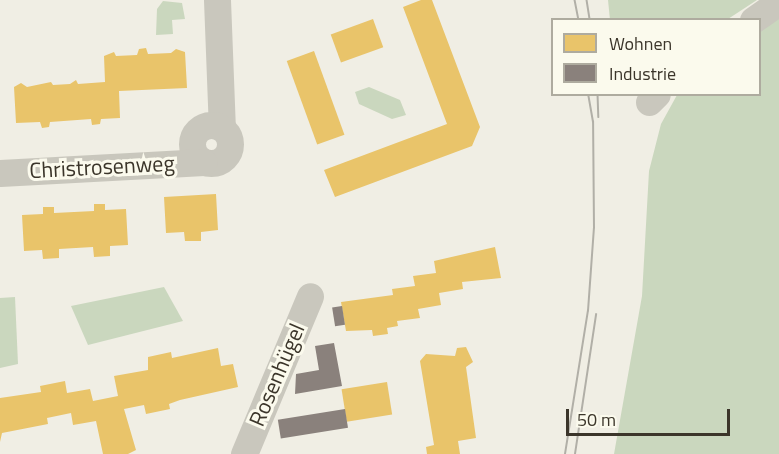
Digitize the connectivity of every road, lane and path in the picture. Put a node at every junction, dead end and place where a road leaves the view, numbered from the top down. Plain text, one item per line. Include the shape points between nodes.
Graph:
1 (217, 0) edge
2 (779, 2) edge
3 (756, 18) edge
4 (0, 173) edge
5 (310, 296) dead end
6 (244, 454) edge

1 - 4 street, Christrosenweg via 222,128 230,142 226,156 217,162
2 - 3 street
5 - 6 street, Rosenhügel

